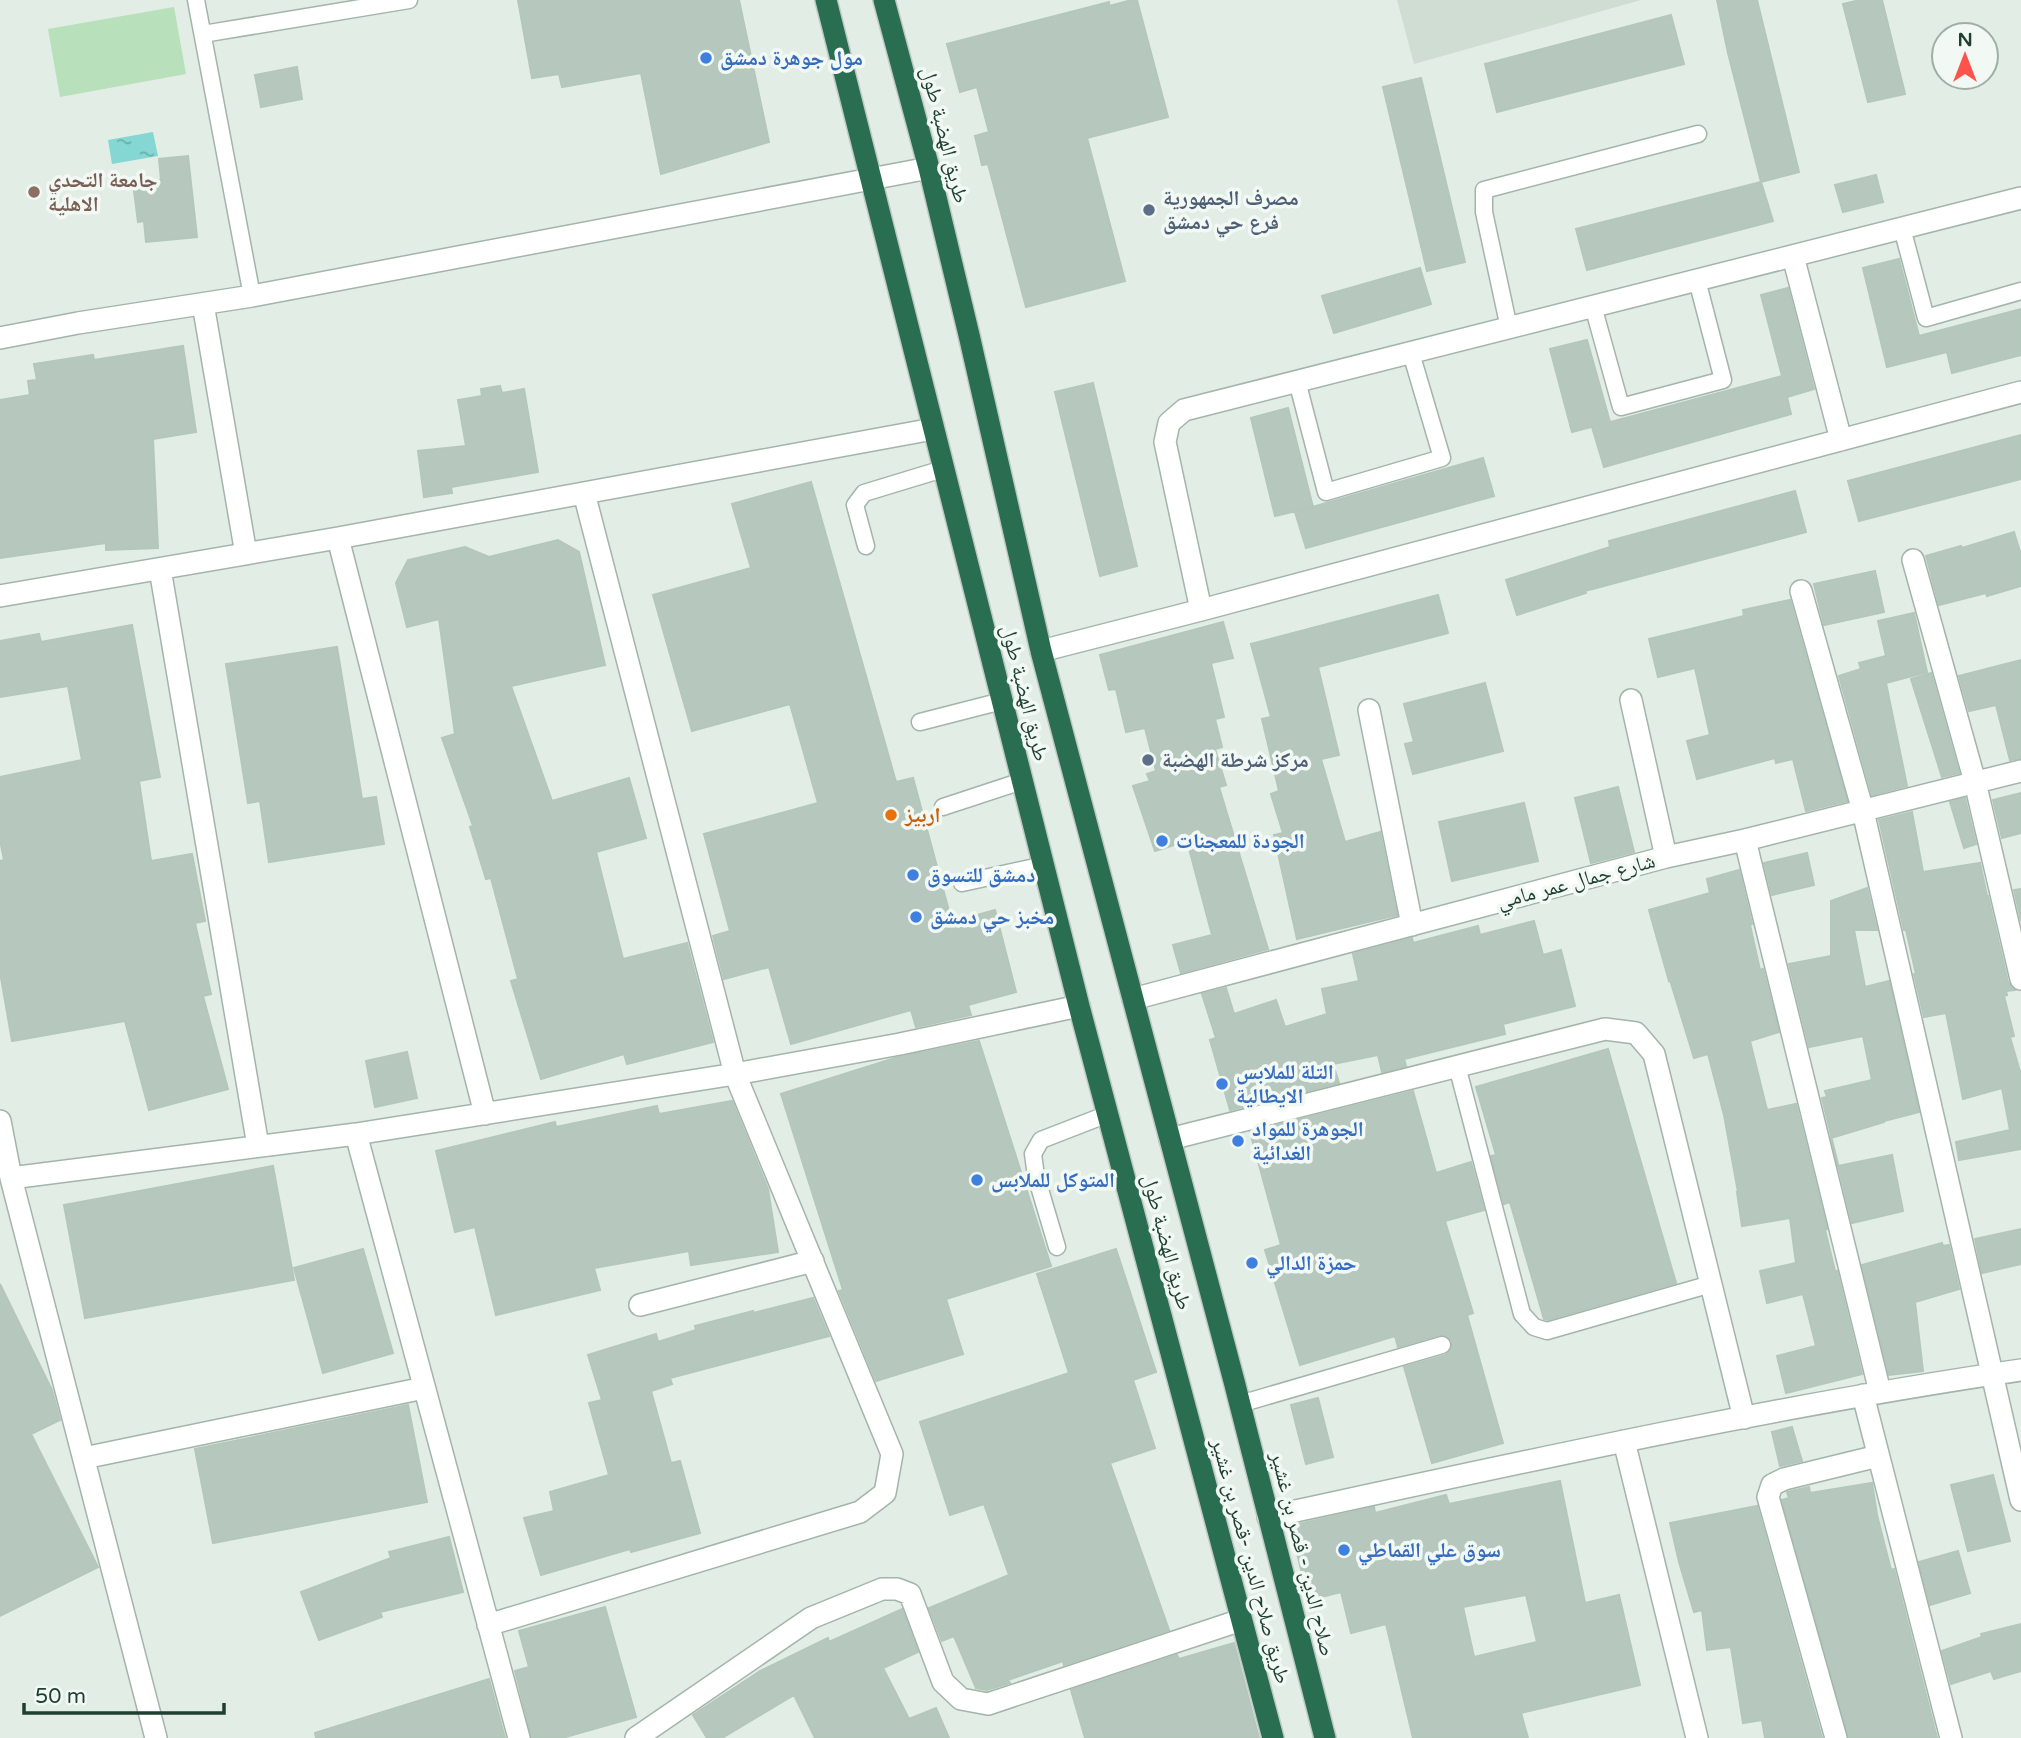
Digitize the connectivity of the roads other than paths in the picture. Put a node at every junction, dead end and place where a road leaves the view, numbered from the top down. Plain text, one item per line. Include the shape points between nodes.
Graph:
1 (196, 0) edge
2 (409, 0) edge
3 (826, 0) edge
4 (884, 0) edge
5 (203, 34) junction
6 (1698, 134) dead end
7 (929, 168) junction
8 (872, 180) junction
9 (2021, 198) edge
10 (1902, 228) junction
11 (1793, 256) junction
12 (1697, 280) junction
13 (2021, 291) edge
14 (252, 296) junction
15 (203, 304) junction
16 (1593, 306) junction
17 (1509, 328) junction
18 (0, 338) edge
19 (1411, 353) junction
20 (1297, 381) junction
21 (2021, 392) edge
22 (933, 429) junction
23 (1841, 440) junction
24 (943, 469) junction
25 (584, 493) junction
26 (338, 538) junction
27 (866, 546) dead end
28 (246, 554) junction
29 (1913, 560) dead end
30 (160, 569) junction
31 (1801, 591) dead end
32 (0, 596) edge
33 (1201, 610) junction
34 (1041, 651) junction
35 (1631, 700) dead end
36 (1002, 701) junction
37 (1369, 710) dead end
38 (919, 722) dead end
39 (2021, 771) edge
40 (1022, 781) junction
41 (1975, 782) junction
42 (943, 807) dead end
43 (1864, 811) junction
44 (1745, 840) junction
45 (1666, 857) junction
46 (1044, 865) junction
47 (962, 883) dead end
48 (1412, 925) junction
49 (2021, 979) edge
50 (1133, 999) junction
51 (1079, 1006) junction
52 (1457, 1066) junction
53 (735, 1074) junction
54 (485, 1114) junction
55 (1108, 1115) junction
56 (0, 1121) edge
57 (356, 1134) junction
58 (1170, 1139) junction
59 (258, 1146) junction
60 (11, 1178) junction
61 (1057, 1247) dead end
62 (813, 1261) junction
63 (1711, 1284) junction
64 (640, 1305) dead end
65 (1442, 1345) dead end
66 (2021, 1370) edge
67 (1991, 1374) junction
68 (1234, 1381) joint
69 (424, 1388) junction
70 (1871, 1393) junction
71 (1182, 1397) joint
72 (1240, 1405) junction
73 (1744, 1418) junction
74 (1624, 1441) junction
75 (1878, 1456) junction
76 (84, 1458) junction
77 (2021, 1500) edge
78 (1268, 1517) junction
79 (1241, 1620) junction
80 (488, 1625) junction
81 (156, 1738) edge
82 (519, 1738) edge
83 (636, 1738) edge
84 (1273, 1738) edge
85 (1325, 1738) edge
86 (1697, 1738) edge
87 (1836, 1738) edge
88 (1951, 1738) edge

1 - 5 lane
2 - 5 lane
3 - 8 highway, طريق الهضبة طول
4 - 7 highway, طريق الهضبة طول
5 - 14 lane
6 - 17 lane via 1484,190 1484,212
7 - 8 street
7 - 34 highway, طريق الهضبة طول
8 - 14 street
8 - 22 highway, طريق الهضبة طول
9 - 10 street
10 - 11 street
10 - 13 lane via 1926,318
11 - 12 street
11 - 23 street
12 - 16 street
12 - 16 lane via 1723,380 1621,407
14 - 15 street
15 - 18 street
15 - 28 street
16 - 17 street
17 - 19 street
19 - 20 street
19 - 20 lane via 1442,458 1326,492
20 - 33 street via 1184,410 1169,423 1165,442
21 - 23 street
22 - 24 highway, طريق الهضبة طول
22 - 25 street
23 - 33 street
24 - 27 lane via 864,493 855,505
24 - 36 highway, طريق الهضبة طول
25 - 26 street
25 - 53 street
26 - 28 street
26 - 54 street
28 - 30 street
29 - 41 street
30 - 32 street
30 - 59 street
31 - 43 street
33 - 34 street
34 - 50 highway, طريق الهضبة طول
35 - 45 street
36 - 38 lane
36 - 40 highway, طريق الهضبة طول
37 - 48 street
39 - 41 street, شارع جمال عمر مامي
40 - 42 lane
40 - 46 highway, طريق الهضبة طول
41 - 43 street, شارع جمال عمر مامي
41 - 49 street
43 - 44 street, شارع جمال عمر مامي
43 - 67 street
44 - 45 street, شارع جمال عمر مامي
44 - 70 street
45 - 48 street, شارع جمال عمر مامي
46 - 47 lane
46 - 51 highway, طريق الهضبة طول
48 - 50 street, شارع جمال عمر مامي
50 - 58 highway, طريق الهضبة طول
51 - 53 street
51 - 55 highway, طريق الهضبة طول
52 - 58 street
52 - 63 street via 1605,1029 1636,1033 1654,1054
52 - 63 lane via 1522,1314 1534,1327 1547,1331
53 - 54 street
53 - 62 street
54 - 57 street
55 - 61 lane via 1041,1140 1033,1154
55 - 71 highway, طريق الهضبة طول
56 - 60 street
57 - 59 street
57 - 69 street
58 - 68 highway, طريق الهضبة طول
59 - 60 street
60 - 76 street
62 - 64 street
62 - 80 street via 892,1454 885,1493 860,1512
63 - 73 street
65 - 72 lane
66 - 67 street
67 - 70 street
67 - 77 street
68 - 72 highway, صلاح الدين - قصر بن غشير
69 - 76 street
69 - 80 street
70 - 73 street
70 - 75 street
71 - 79 highway, طريق صلاح الدين -قصر بن غشير
72 - 78 highway, صلاح الدين - قصر بن غشير
73 - 74 street
74 - 78 street
74 - 86 street
75 - 87 street via 1784,1479 1772,1486 1768,1497
75 - 88 street
76 - 81 street
78 - 85 highway, صلاح الدين - قصر بن غشير
79 - 83 street via 988,1704 961,1699 943,1682 910,1594 882,1589 811,1618
79 - 84 highway, طريق صلاح الدين -قصر بن غشير
80 - 82 street

